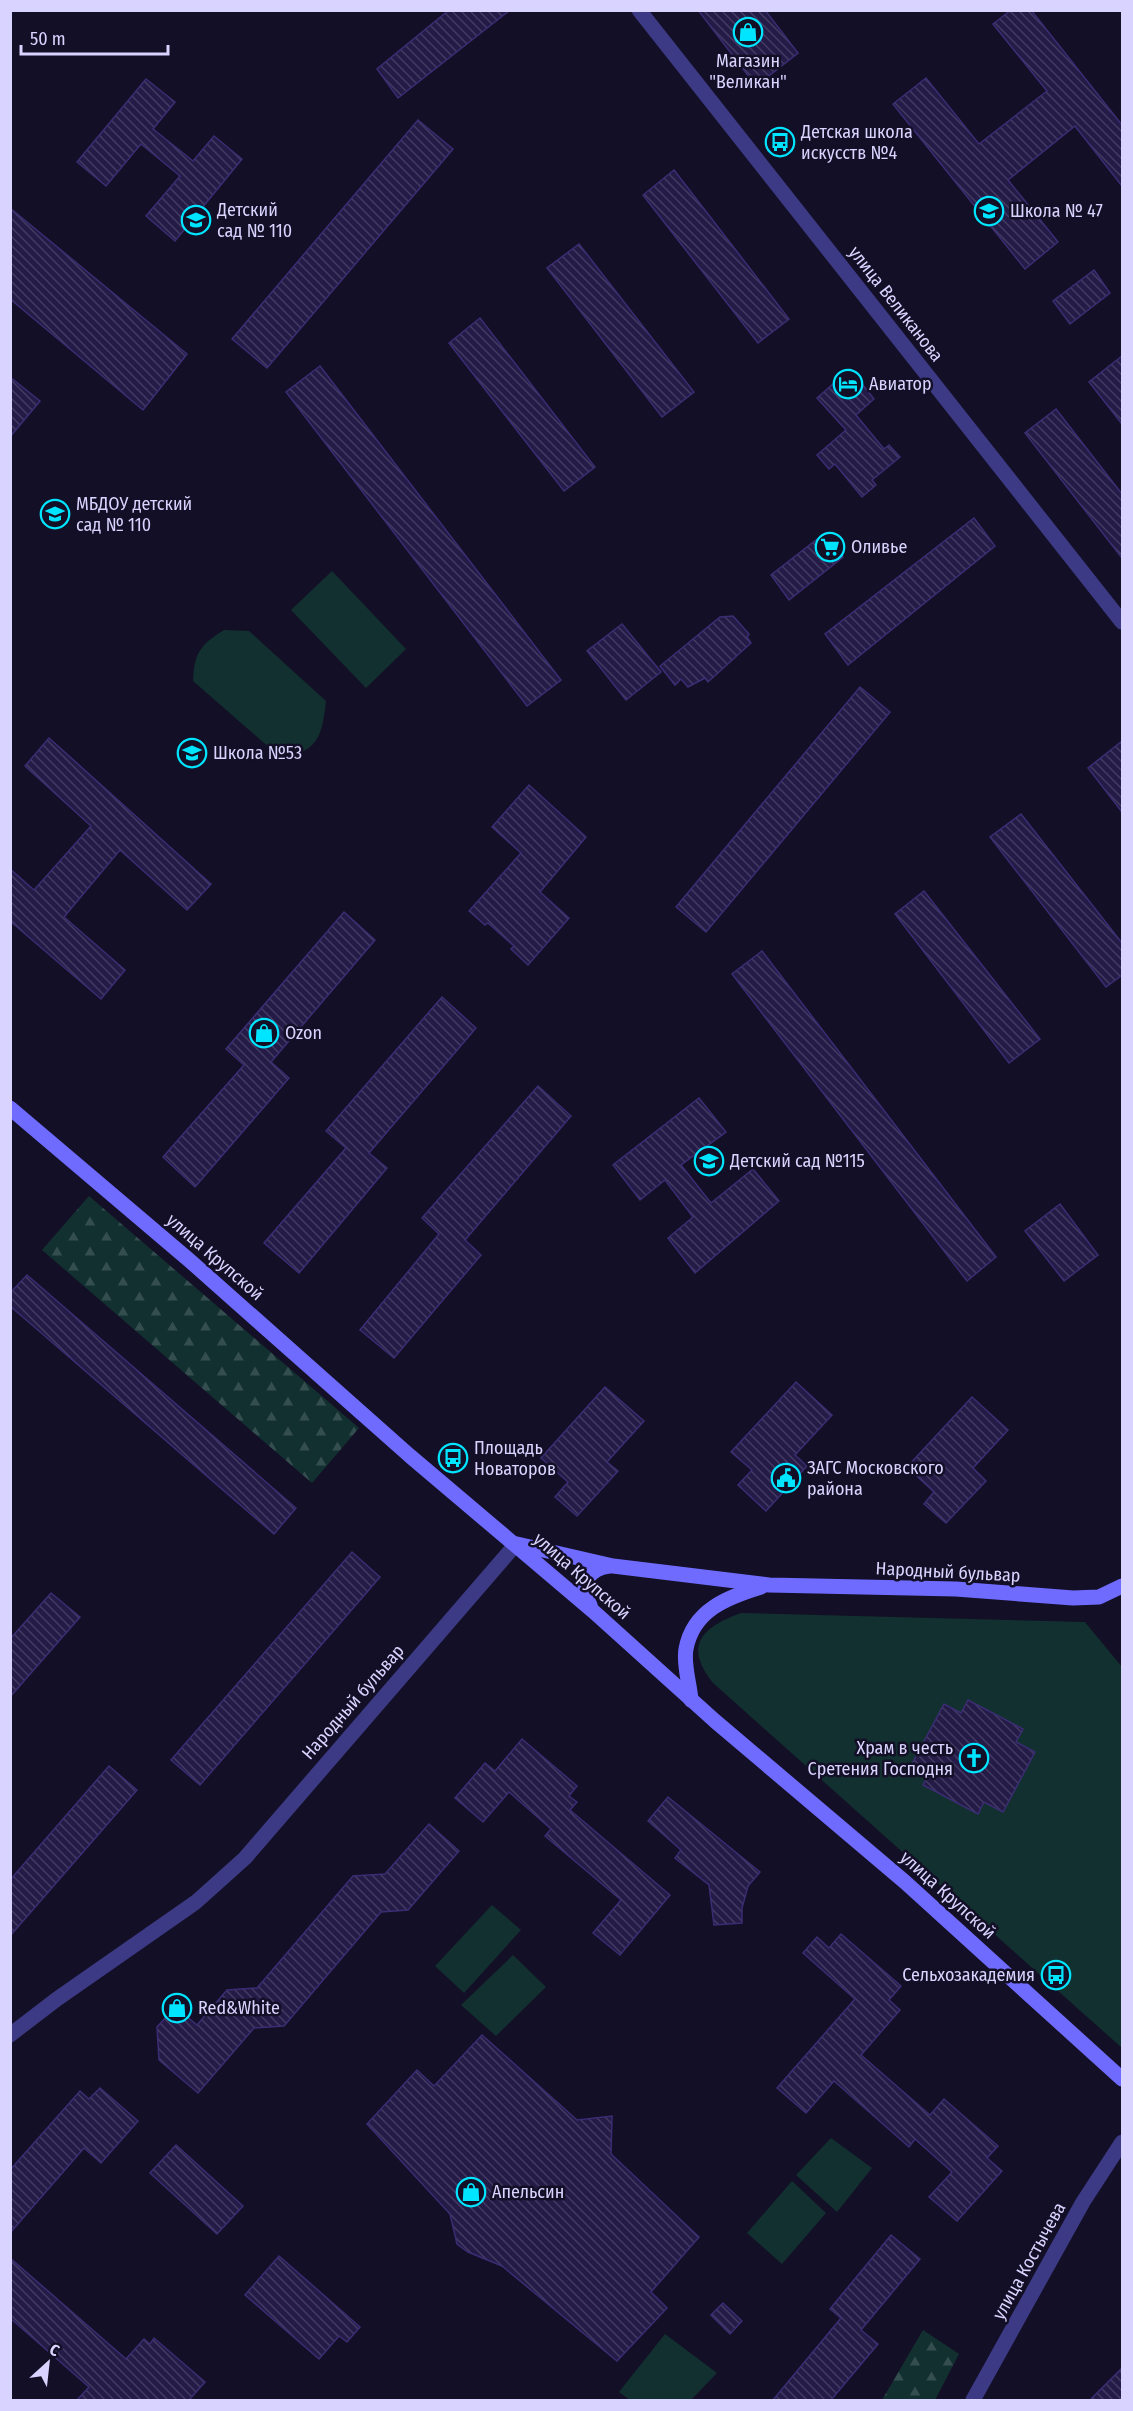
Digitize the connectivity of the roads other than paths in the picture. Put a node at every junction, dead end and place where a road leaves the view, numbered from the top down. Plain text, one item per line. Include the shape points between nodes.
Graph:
1 (639, 10) edge
2 (1122, 622) edge
3 (10, 1108) edge
4 (516, 1544) junction
5 (613, 1566) junction
6 (769, 1585) junction
7 (1122, 1586) edge
8 (593, 1611) junction
9 (691, 1700) junction
10 (10, 2036) edge
11 (1122, 2079) edge
12 (1122, 2142) edge
13 (973, 2400) edge

1 - 2 street, улица Великанова
3 - 4 street, улица Крупской
4 - 5 street, Народный бульвар
4 - 8 street, улица Крупской
4 - 10 street, Народный бульвар via 245,1858 196,1902
5 - 6 street, Народный бульвар
5 - 8 street via 599,1567 584,1586 583,1595
6 - 7 street, Народный бульвар via 956,1589 1073,1598 1100,1597
6 - 9 street, Народный бульвар via 732,1596 696,1621 686,1650
8 - 9 street, улица Крупской
9 - 11 street, улица Крупской via 905,1882
12 - 13 street, улица Костычева via 1083,2202

